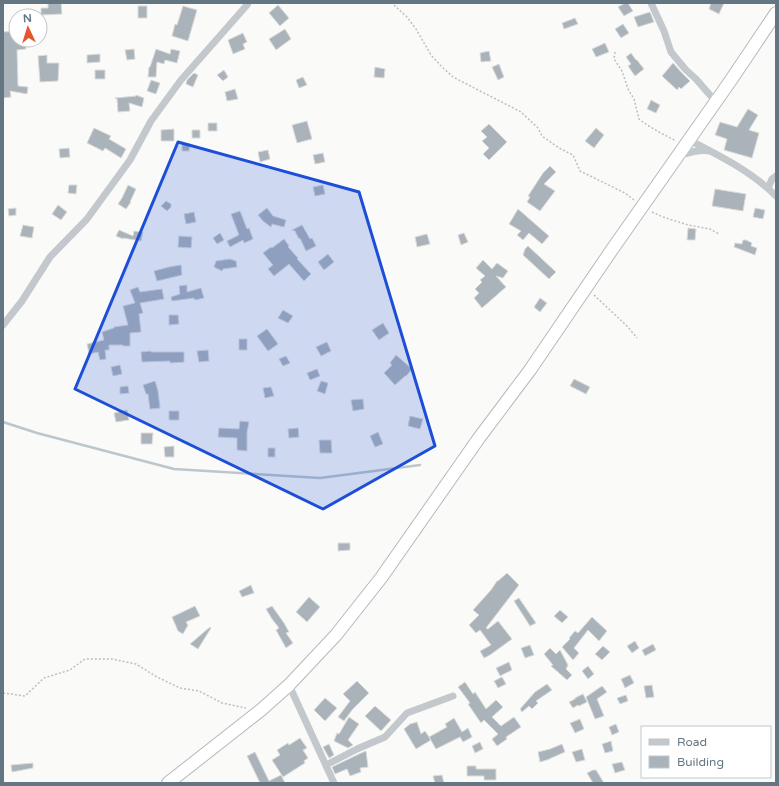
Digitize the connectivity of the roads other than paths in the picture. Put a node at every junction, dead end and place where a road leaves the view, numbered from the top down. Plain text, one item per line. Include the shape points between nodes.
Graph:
1 (248, 3) edge
2 (651, 3) edge
3 (775, 19) edge
4 (716, 102) junction
5 (684, 147) junction
6 (723, 157) junction
7 (776, 176) edge
8 (768, 188) junction
9 (776, 196) edge
10 (3, 325) edge
11 (289, 685) junction
12 (453, 696) dead end
13 (326, 765) junction
14 (168, 783) edge
15 (334, 783) edge

1 - 10 street via 181,80 151,121 130,160 87,219 50,257
2 - 4 street via 671,52
3 - 4 highway
4 - 5 highway
5 - 6 street
5 - 6 street via 696,151 706,150
5 - 11 highway via 530,370 381,578 336,635
6 - 8 street
7 - 8 street
8 - 9 street
11 - 13 street
11 - 14 highway
12 - 13 street via 407,713 385,737
13 - 15 street

